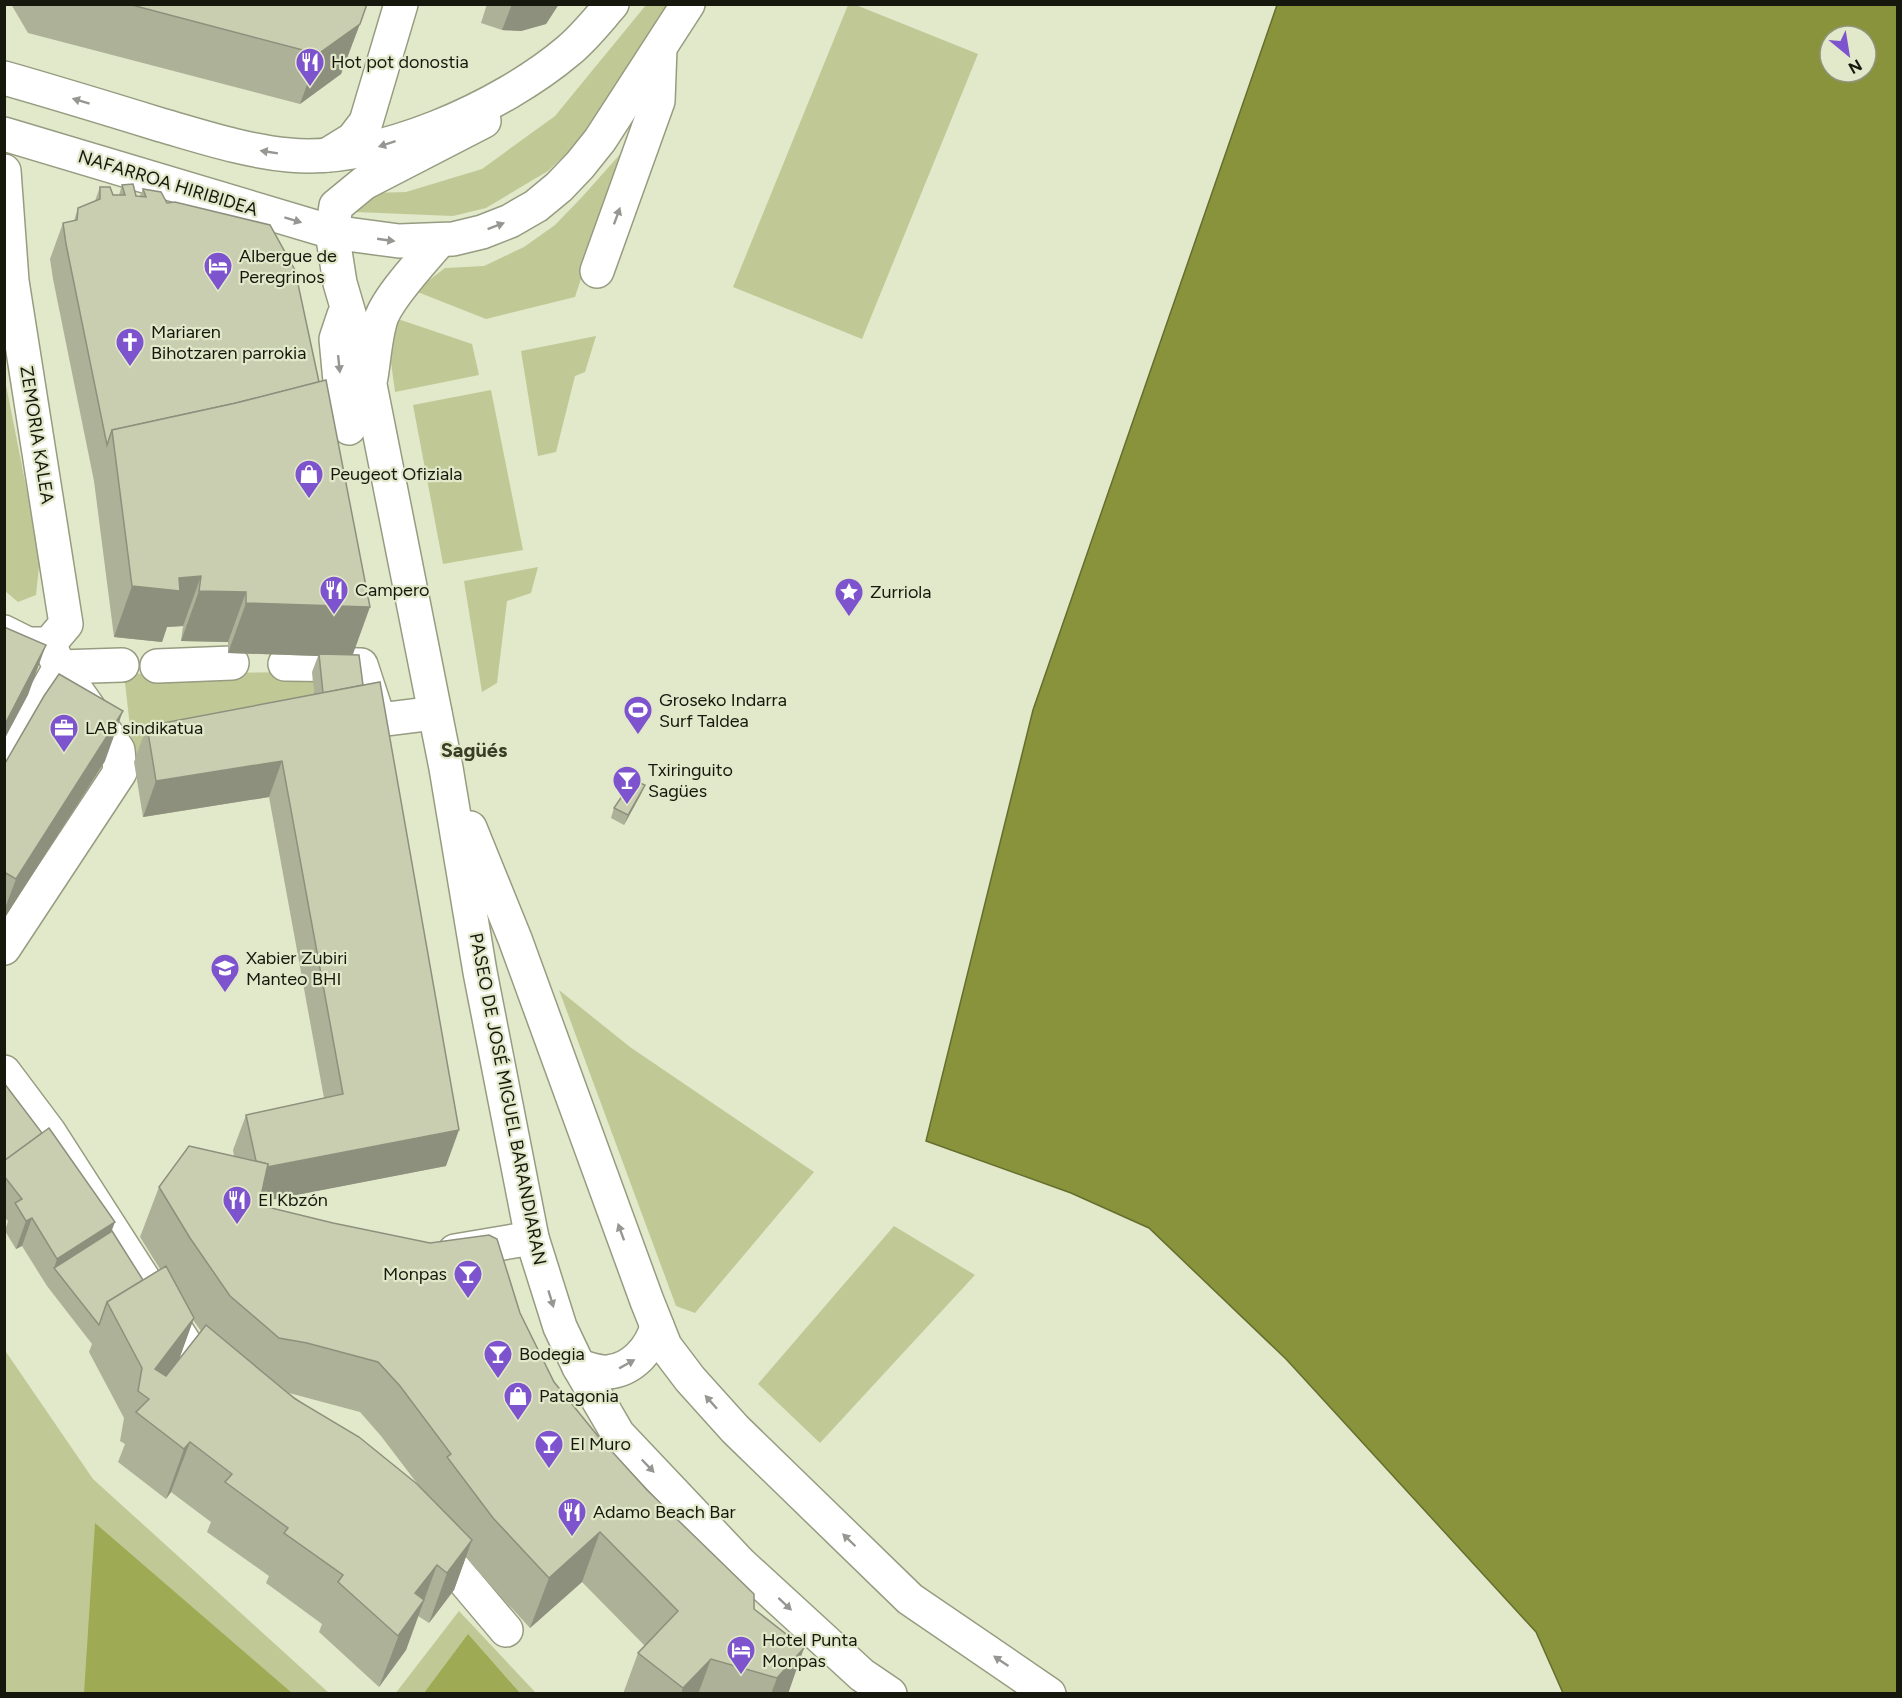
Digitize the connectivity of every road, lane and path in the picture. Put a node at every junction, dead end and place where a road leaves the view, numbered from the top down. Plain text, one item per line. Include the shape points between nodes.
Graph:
1 (401, 4) edge
2 (612, 4) edge
3 (688, 4) edge
4 (660, 48) junction
5 (569, 51) junction
6 (4, 78) edge
7 (4, 134) edge
8 (327, 155) junction
9 (5, 182) edge
10 (332, 232) junction
11 (440, 240) junction
12 (597, 271) dead end
13 (347, 308) junction
14 (370, 385) junction
15 (349, 428) dead end
16 (4, 632) edge
17 (55, 656) junction
18 (232, 663) dead end
19 (285, 664) dead end
20 (122, 665) dead end
21 (157, 666) dead end
22 (435, 713) junction
23 (4, 766) edge
24 (482, 893) junction
25 (4, 948) edge
26 (4, 1072) edge
27 (532, 1238) junction
28 (422, 1257) edge
29 (657, 1326) junction
30 (579, 1367) junction
31 (246, 1400) edge
32 (409, 1520) edge
33 (506, 1630) dead end
34 (890, 1694) edge
35 (1049, 1694) edge

1 - 8 street via 366,122 353,139
2 - 5 street
3 - 4 street, NAFARROA HIRIBIDEA
11 -> 4 street, NAFARROA HIRIBIDEA via 482,232 510,221 560,187 600,140
12 -> 4 street via 658,100
5 -> 8 street via 462,117 377,147
5 - 10 street via 513,105 364,183 336,206
8 -> 6 street via 290,156 240,148
7 -> 10 street, NAFARROA HIRIBIDEA
9 - 17 street, ZEMORIA KALEA via 12,281 66,624
10 -> 11 street, NAFARROA HIRIBIDEA via 399,241
10 - 13 street, PASEO DE JOSÉ MIGUEL BARANDIARAN via 339,283
11 - 14 street, PASEO DE JOSÉ MIGUEL BARANDIARAN via 380,320
13 - 14 street, PASEO DE JOSÉ MIGUEL BARANDIARAN
13 -> 15 street via 336,339 342,402
14 - 22 street, PASEO DE JOSÉ MIGUEL BARANDIARAN
16 - 17 street
17 - 20 street
17 - 23 street, ZEMORIA KALEA
17 - 25 street via 118,750 120,772
18 - 21 street
19 - 22 street via 361,665 379,720
22 - 24 street, PASEO DE JOSÉ MIGUEL BARANDIARAN via 446,768
24 - 27 street, PASEO DE JOSÉ MIGUEL BARANDIARAN via 480,972
29 -> 24 street, PASEO DE JOSÉ MIGUEL BARANDIARAN via 515,939
26 - 31 street via 49,1132 198,1364
27 - 28 street
27 -> 30 street, PASEO DE JOSÉ MIGUEL BARANDIARAN via 560,1327
30 -> 29 street via 606,1372 626,1367 654,1339
35 -> 29 street, PASEO DE JOSÉ MIGUEL BARANDIARAN via 910,1599 735,1429 665,1346
30 -> 34 street, PASEO DE JOSÉ MIGUEL BARANDIARAN via 618,1434 741,1564 862,1674
32 - 33 street

